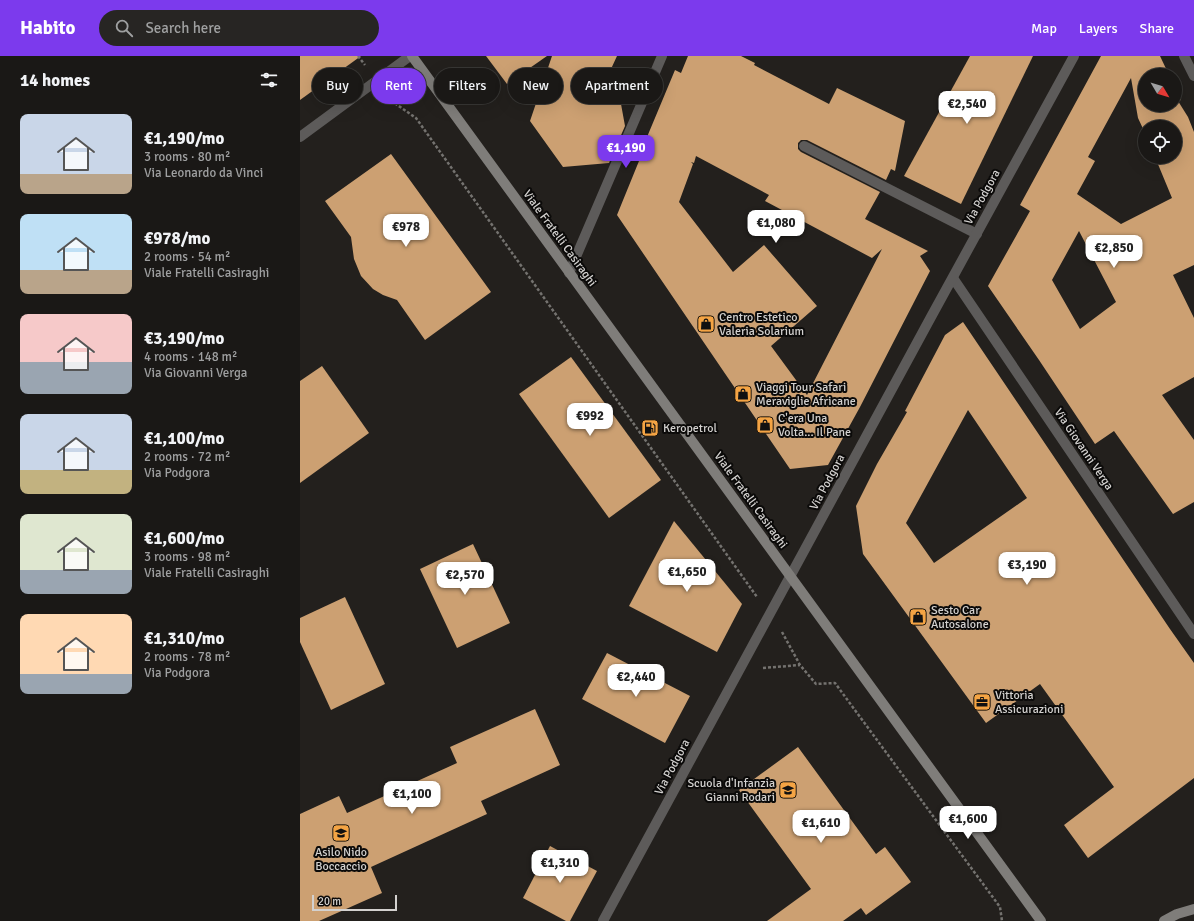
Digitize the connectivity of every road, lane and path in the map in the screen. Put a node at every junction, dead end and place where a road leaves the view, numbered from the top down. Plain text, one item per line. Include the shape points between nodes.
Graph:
1 (358, 56) edge
2 (411, 56) edge
3 (662, 56) edge
4 (1074, 56) edge
5 (1184, 56) edge
6 (394, 68) edge
7 (371, 75) edge
8 (1194, 76) edge
9 (371, 84) edge
10 (396, 104) edge
11 (300, 137) edge
12 (804, 146) dead end
13 (977, 234) junction
14 (569, 273) junction
15 (953, 278) junction
16 (791, 576) junction
17 (769, 614) junction
18 (1194, 634) edge
19 (1194, 909) edge
20 (603, 921) edge
21 (1002, 921) edge
22 (1041, 921) edge
23 (1164, 921) edge

1 - 7 path
2 - 6 street
2 - 14 street, Viale Fratelli Casiraghi
3 - 14 street
4 - 13 street, Via Podgora
5 - 8 street
9 - 11 street
10 - 17 path via 416,118
12 - 13 street
13 - 15 street, Via Podgora
14 - 16 street, Viale Fratelli Casiraghi
15 - 16 street, Via Podgora
15 - 18 street, Via Giovanni Verga
16 - 17 street, Via Podgora
16 - 22 street, Viale Fratelli Casiraghi
17 - 20 street, Via Podgora
17 - 21 path via 785,636 800,666 816,684 835,683 1000,906
19 - 23 street

